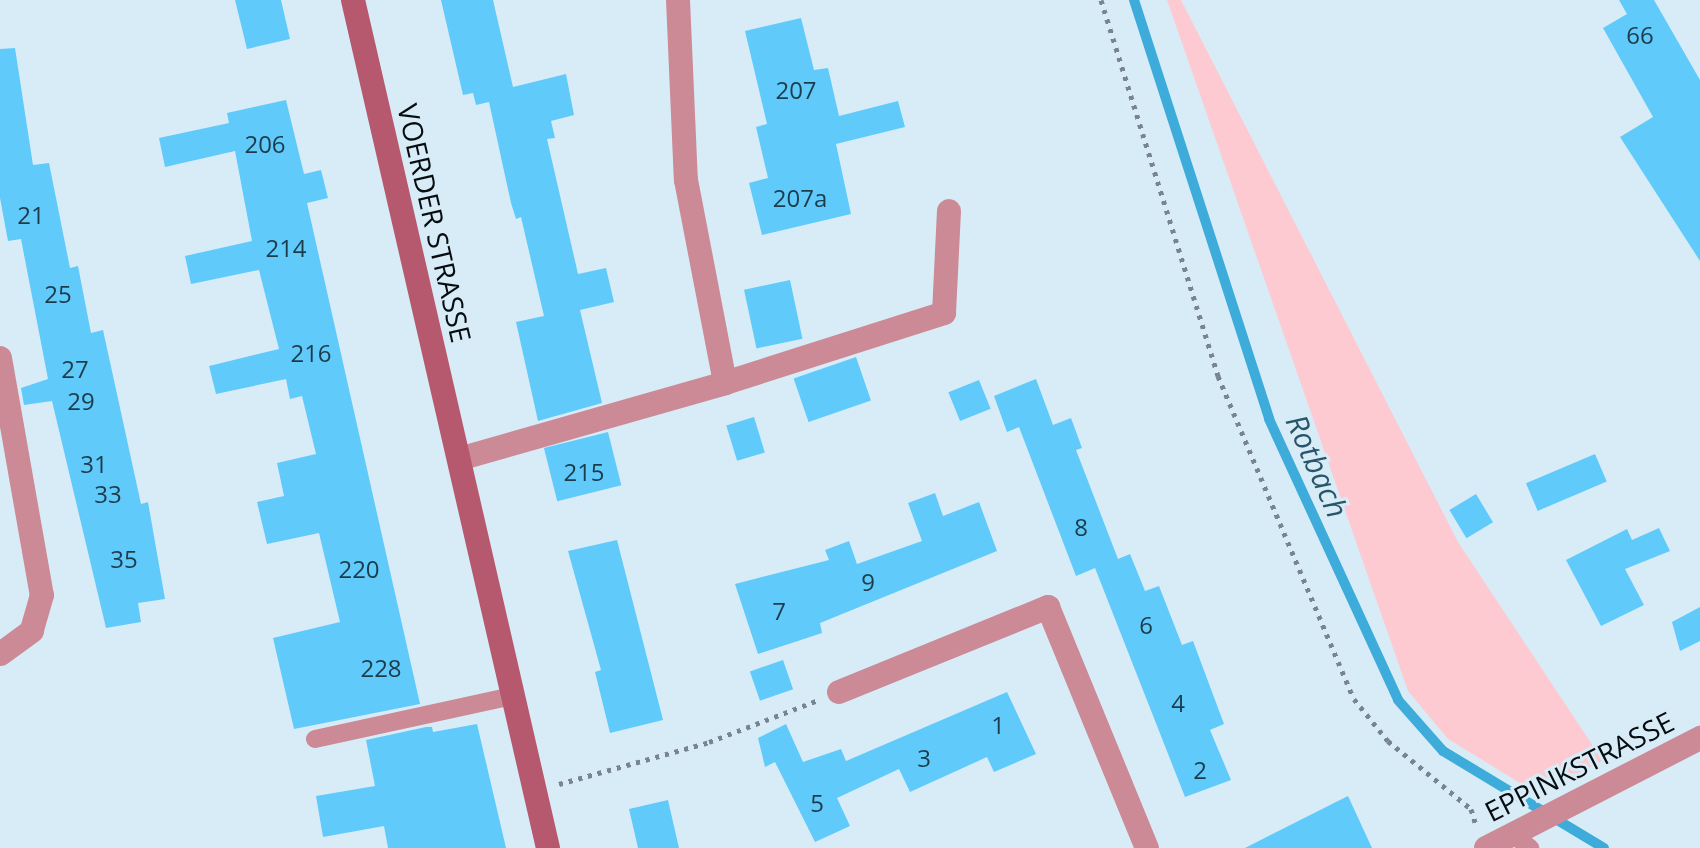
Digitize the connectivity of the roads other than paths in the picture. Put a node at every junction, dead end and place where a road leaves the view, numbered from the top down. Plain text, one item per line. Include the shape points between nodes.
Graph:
1 (353, 0) edge
2 (678, 0) edge
3 (949, 211) dead end
4 (0, 358) edge
5 (725, 383) junction
6 (459, 459) junction
7 (0, 654) edge
8 (839, 692) road end
9 (513, 696) junction
10 (1700, 738) edge
11 (315, 739) dead end
12 (1521, 839) edge
13 (1487, 847) edge
14 (548, 848) edge
15 (1147, 848) edge

1 - 6 main road, VOERDER STRASSE
2 - 5 street via 686,180
3 - 5 street via 944,313
4 - 7 street via 42,595 32,631
5 - 6 street
6 - 9 main road, VOERDER STRASSE
8 - 15 street via 1048,607
9 - 11 lane
9 - 14 main road, VOERDER STRASSE
10 - 12 street, EPPINKSTRASSE via 1576,802
12 - 13 street, EPPINKSTRASSE

